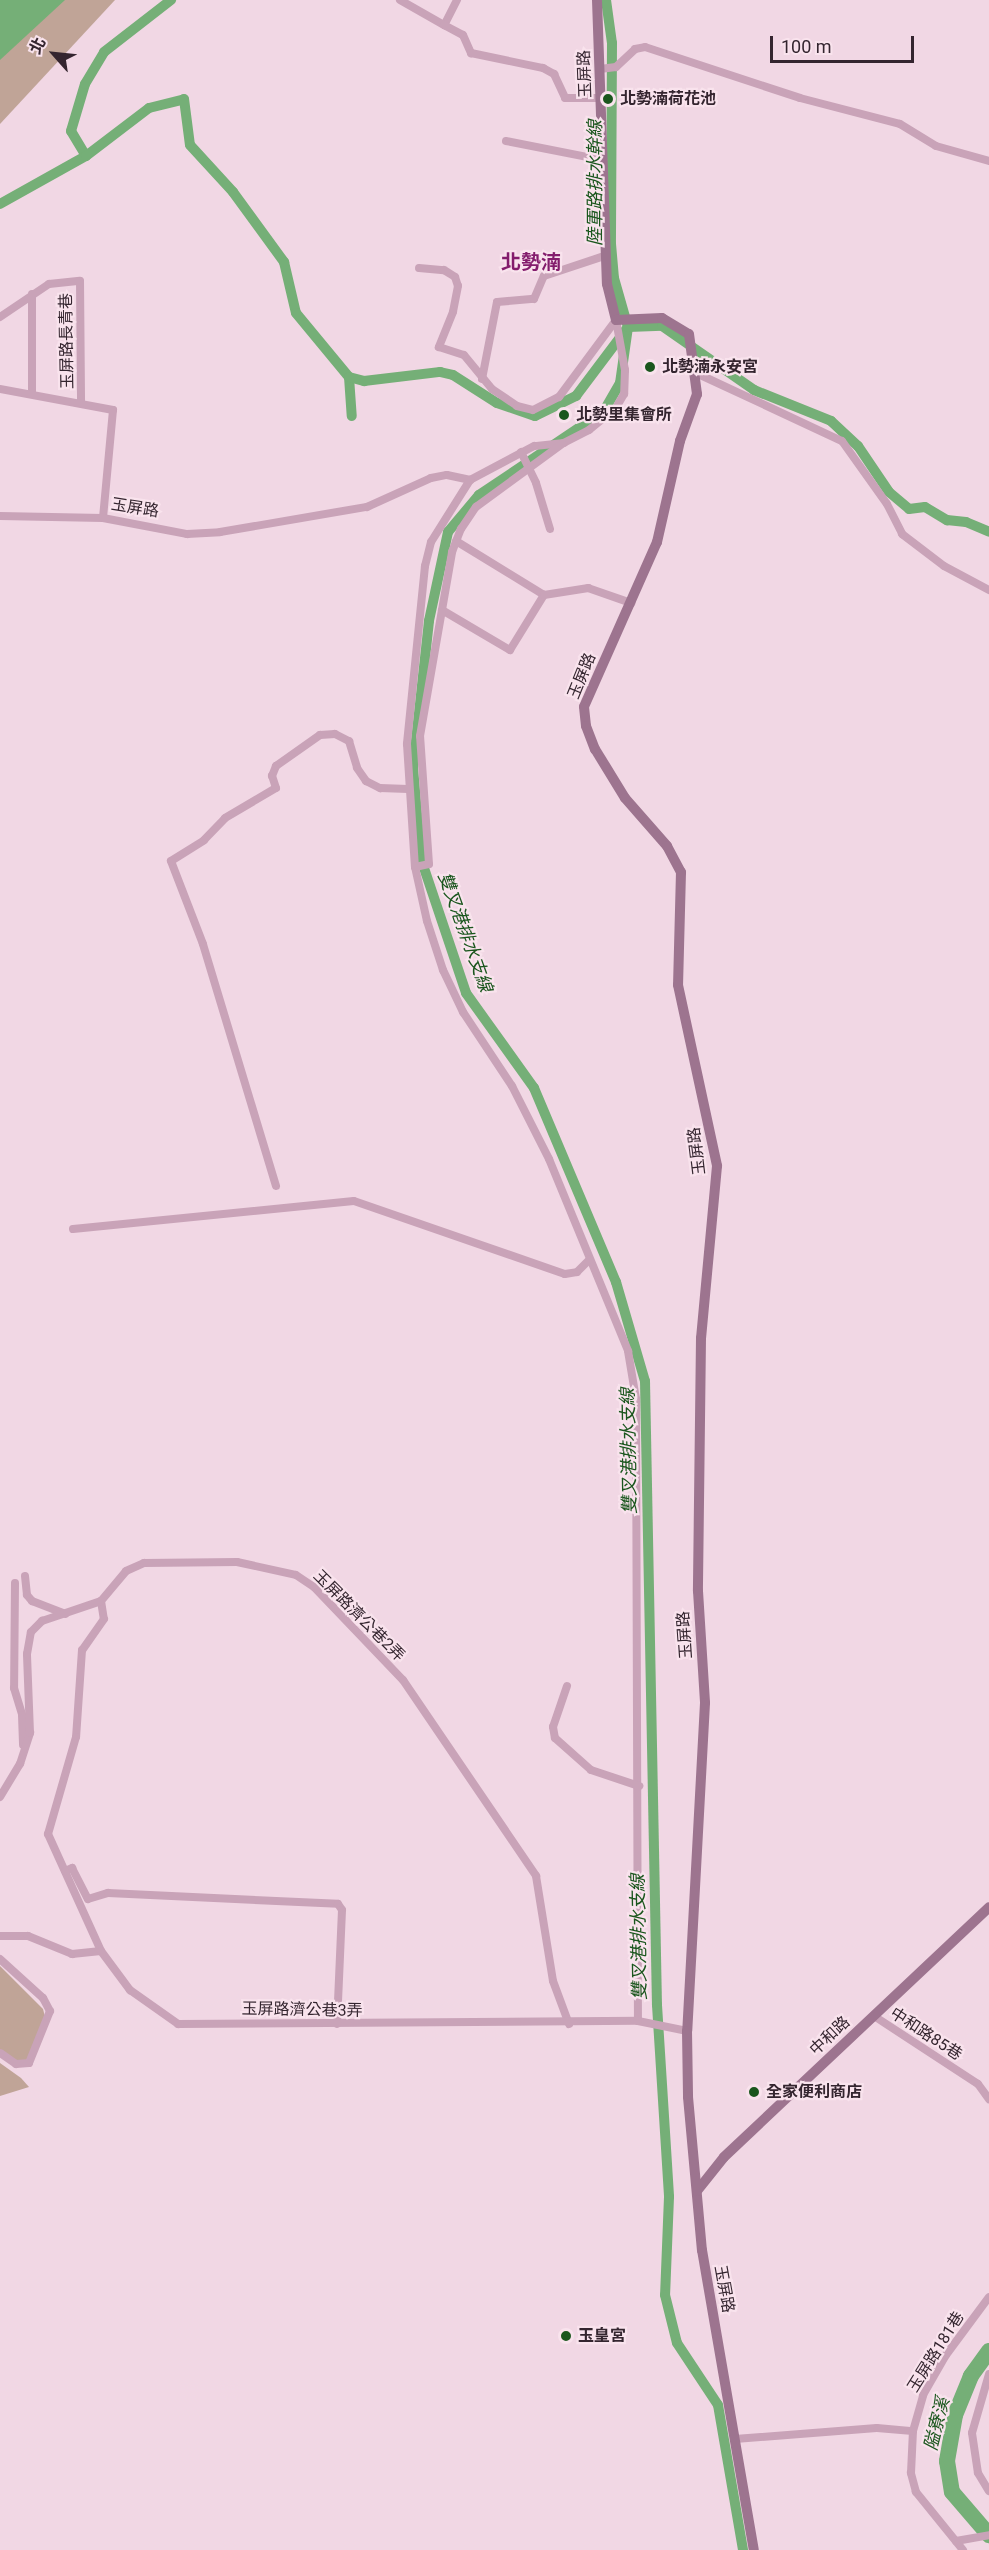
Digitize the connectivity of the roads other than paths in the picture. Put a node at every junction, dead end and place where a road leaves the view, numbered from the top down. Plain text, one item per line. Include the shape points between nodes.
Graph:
1 (400, 0) edge
2 (458, 0) edge
3 (597, 0) edge
4 (444, 25) junction
5 (601, 69) junction
6 (602, 98) junction
7 (506, 141) dead end
8 (603, 160) junction
9 (989, 161) edge
10 (604, 256) junction
11 (420, 268) dead end
12 (32, 294) junction
13 (0, 317) edge
14 (617, 322) junction
15 (696, 373) junction
16 (482, 379) junction
17 (0, 389) edge
18 (32, 394) junction
19 (81, 402) junction
20 (564, 443) junction
21 (521, 452) junction
22 (529, 469) junction
23 (470, 480) junction
24 (0, 516) edge
25 (103, 518) junction
26 (550, 529) dead end
27 (456, 541) junction
28 (989, 590) edge
29 (544, 595) junction
30 (631, 603) junction
31 (442, 610) junction
32 (408, 789) junction
33 (415, 867) junction
34 (276, 1186) dead end
35 (73, 1229) dead end
36 (589, 1260) junction
37 (25, 1576) dead end
38 (15, 1583) dead end
39 (101, 1601) junction
40 (66, 1614) junction
41 (567, 1686) dead end
42 (20, 1764) junction
43 (639, 1786) junction
44 (0, 1797) edge
45 (65, 1871) junction
46 (989, 1907) edge
47 (0, 1936) edge
48 (101, 1951) junction
49 (0, 1959) edge
50 (874, 2016) junction
51 (638, 2021) junction
52 (337, 2024) junction
53 (569, 2024) junction
54 (687, 2031) junction
55 (0, 2053) edge
56 (989, 2099) edge
57 (697, 2191) junction
58 (989, 2298) edge
59 (989, 2374) edge
60 (912, 2431) junction
61 (735, 2439) junction
62 (989, 2491) edge
63 (989, 2535) edge
64 (957, 2540) junction
65 (754, 2550) edge
66 (963, 2550) edge

1 - 4 street
2 - 4 street
3 - 5 street, 玉屏路
4 - 6 street via 463,35 471,53 555,74 565,98
5 - 6 street, 玉屏路
5 - 9 street via 616,68 635,49 645,47 800,98 900,124 936,146
6 - 8 street, 玉屏路
7 - 8 street
8 - 10 street, 玉屏路
10 - 14 street, 玉屏路
10 - 16 street via 544,276 534,299 497,302
11 - 16 street via 444,270 455,277 458,286 453,312 439,347 464,355
12 - 13 street
12 - 18 street
12 - 19 street, 玉屏路長青巷 via 50,284 80,281
14 - 15 street, 玉屏路 via 662,318 688,334
14 - 16 street via 559,397 532,410 517,406
14 - 20 street, 玉屏路 via 626,370 624,394 616,408 589,430
15 - 28 street via 842,441 887,504 902,534 944,567
15 - 30 street, 玉屏路 via 697,394 680,441 657,542
17 - 18 street
18 - 19 street
19 - 25 street, 玉屏路長青巷 via 113,410
20 - 21 street, 玉屏路 via 534,446
20 - 22 street
21 - 22 street
21 - 23 street, 玉屏路
22 - 26 street
22 - 27 street via 477,507
23 - 25 street, 玉屏路 via 439,476 367,507 220,532 187,534
23 - 32 street, 玉屏路 via 431,542 425,566 406,744
24 - 25 street, 玉屏路
27 - 29 street
27 - 31 street
29 - 30 street via 588,588
29 - 31 street via 510,650
30 - 54 street, 玉屏路 via 591,686 584,707 586,726 595,749 625,798 667,846 681,872 678,985 717,1166 701,1338 698,1591 705,1702
31 - 33 street via 420,736 429,864
32 - 33 street, 玉屏路
32 - 34 street via 380,788 366,781 357,768 349,741 335,734 320,735 276,766 272,776 276,788 225,818 204,840 171,861 203,944
33 - 36 street, 玉屏路 via 443,970 463,1012 549,1159
35 - 36 street via 354,1201 565,1274 577,1272
36 - 43 street, 玉屏路 via 628,1351 636,1399
37 - 40 street via 27,1595 32,1601
38 - 42 street via 14,1688 24,1737
39 - 40 street, 玉屏路濟公巷2弄
39 - 45 street, 玉屏路濟公巷3弄 via 104,1619 82,1650 76,1737 48,1834
39 - 53 street, 玉屏路濟公巷2弄 via 126,1571 144,1563 237,1562 284,1570 314,1587 412,1691 536,1876 553,1981
40 - 42 street, 玉屏路濟公巷2弄 via 42,1621 28,1640 30,1733
41 - 43 street via 553,1727 555,1738 591,1770
42 - 44 street, 玉屏路濟公巷2弄
43 - 51 street, 玉屏路
45 - 48 street, 玉屏路濟公巷3弄
45 - 52 street via 72,1868 88,1899 108,1893 338,1904 342,1910
46 - 50 street, 中和路
47 - 48 street via 28,1936 72,1954
48 - 52 street, 玉屏路濟公巷3弄 via 130,1990 178,2024
49 - 55 street via 43,1998 50,2011 29,2063 16,2064
50 - 56 street, 中和路85巷 via 978,2084
50 - 57 street, 中和路 via 724,2157
51 - 53 street, 玉屏路濟公巷3弄
51 - 54 street
52 - 53 street, 玉屏路濟公巷3弄
54 - 57 street, 玉屏路
57 - 61 street, 玉屏路 via 702,2250
58 - 60 street, 玉屏路181巷 via 929,2385
59 - 62 street via 972,2433 978,2473
60 - 61 street via 877,2428
60 - 64 street, 玉屏路181巷 via 912,2482 924,2505
61 - 65 street, 玉屏路
63 - 64 street
64 - 66 street, 玉屏路181巷

